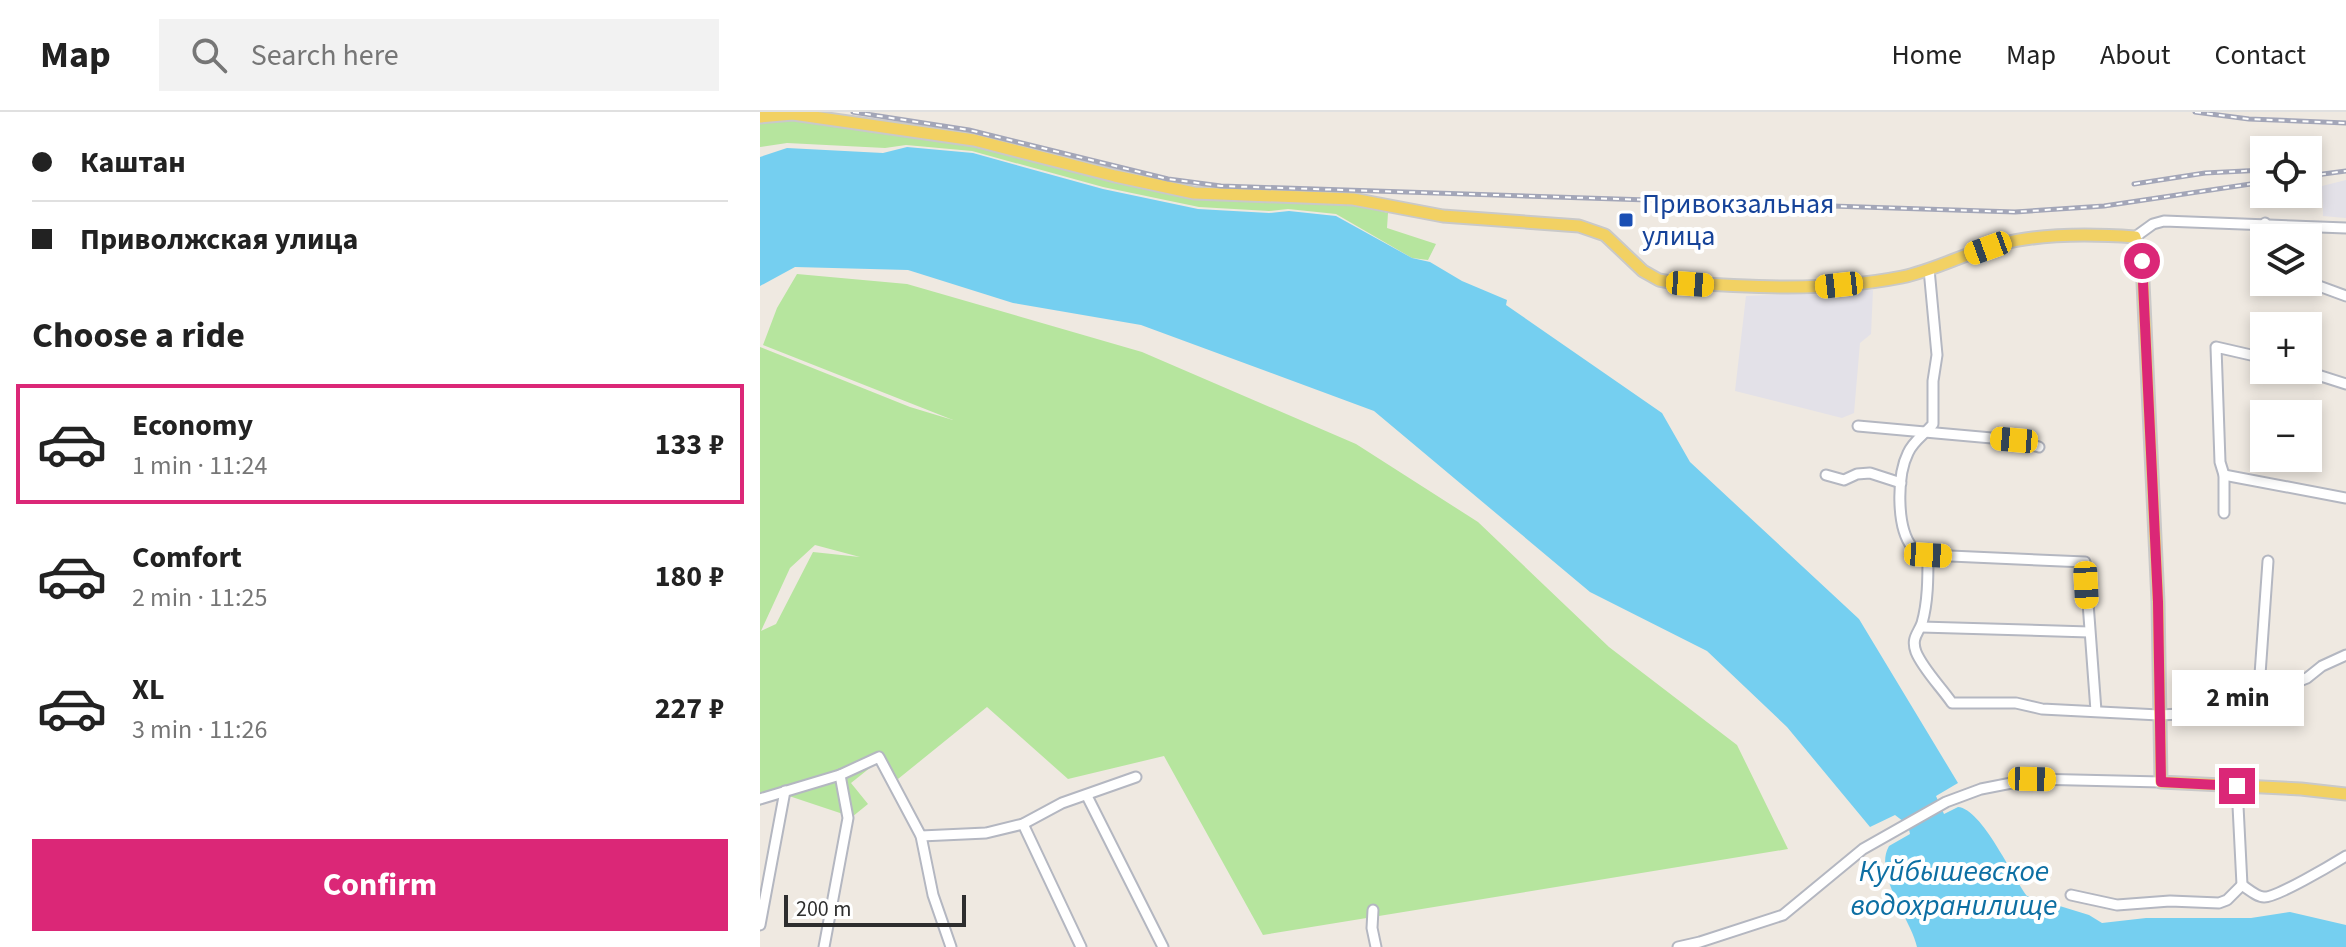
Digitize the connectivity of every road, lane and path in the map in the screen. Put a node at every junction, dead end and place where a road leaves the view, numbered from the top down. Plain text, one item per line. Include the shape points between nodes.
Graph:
1 (760, 117) edge
2 (2265, 223) joint
3 (2346, 228) edge
4 (2135, 237) junction
5 (1929, 269) junction
6 (2322, 287) edge
7 (2346, 296) edge
8 (2250, 355) edge
9 (2322, 376) edge
10 (2346, 384) edge
11 (1858, 426) dead end
12 (1926, 432) junction
13 (2039, 447) dead end
14 (1826, 475) dead end
15 (2224, 475) junction
16 (1901, 483) junction
17 (2346, 498) edge
18 (2224, 513) dead end
19 (1928, 555) junction
20 (2268, 561) dead end
21 (1921, 627) junction
22 (2089, 632) junction
23 (2346, 655) edge
24 (2258, 703) junction
25 (2096, 711) junction
26 (2159, 715) junction
27 (840, 775) junction
28 (1136, 777) dead end
29 (2161, 782) junction
30 (2237, 786) junction
31 (785, 791) junction
32 (2346, 794) edge
33 (1087, 796) junction
34 (760, 799) edge
35 (1023, 824) junction
36 (921, 836) junction
37 (2346, 856) edge
38 (2242, 885) junction
39 (2071, 895) dead end
40 (1373, 910) dead end
41 (760, 925) edge
42 (824, 947) edge
43 (951, 947) edge
44 (1081, 947) edge
45 (1163, 947) edge
46 (1376, 947) edge
47 (1678, 947) edge

1 - 5 main road via 793,114 974,140 1194,193 1353,199 1443,216 1579,226 1605,235 1659,280 1814,287
2 - 3 street
2 - 4 street via 2164,221
4 - 5 main road via 2018,240
4 - 26 main road via 2142,261
5 - 12 street via 1937,355 1933,424
6 - 7 street
8 - 15 street via 2216,347
9 - 10 street
11 - 12 street
12 - 13 street
12 - 16 street via 1908,453
14 - 16 street via 1844,480 1870,473
15 - 17 street
15 - 18 street
16 - 19 street via 1900,516 1909,543
19 - 21 street
19 - 22 street via 2085,562
20 - 24 street
21 - 22 street
21 - 25 street via 1915,633 1916,653 1952,703
22 - 25 street
23 - 24 street
24 - 26 street via 2226,712
25 - 26 street
26 - 29 main road
27 - 31 street
27 - 36 street via 879,757
27 - 42 street via 848,818
28 - 33 street
29 - 30 main road
29 - 47 street via 2032,779 1981,789 1946,802 1863,849 1783,915
30 - 32 main road
30 - 38 street
31 - 34 street
31 - 41 street
33 - 35 street
33 - 45 street
35 - 36 street via 986,833
35 - 44 street
36 - 43 street
37 - 38 street via 2270,897
38 - 39 street via 2219,903 2117,905
40 - 46 street

